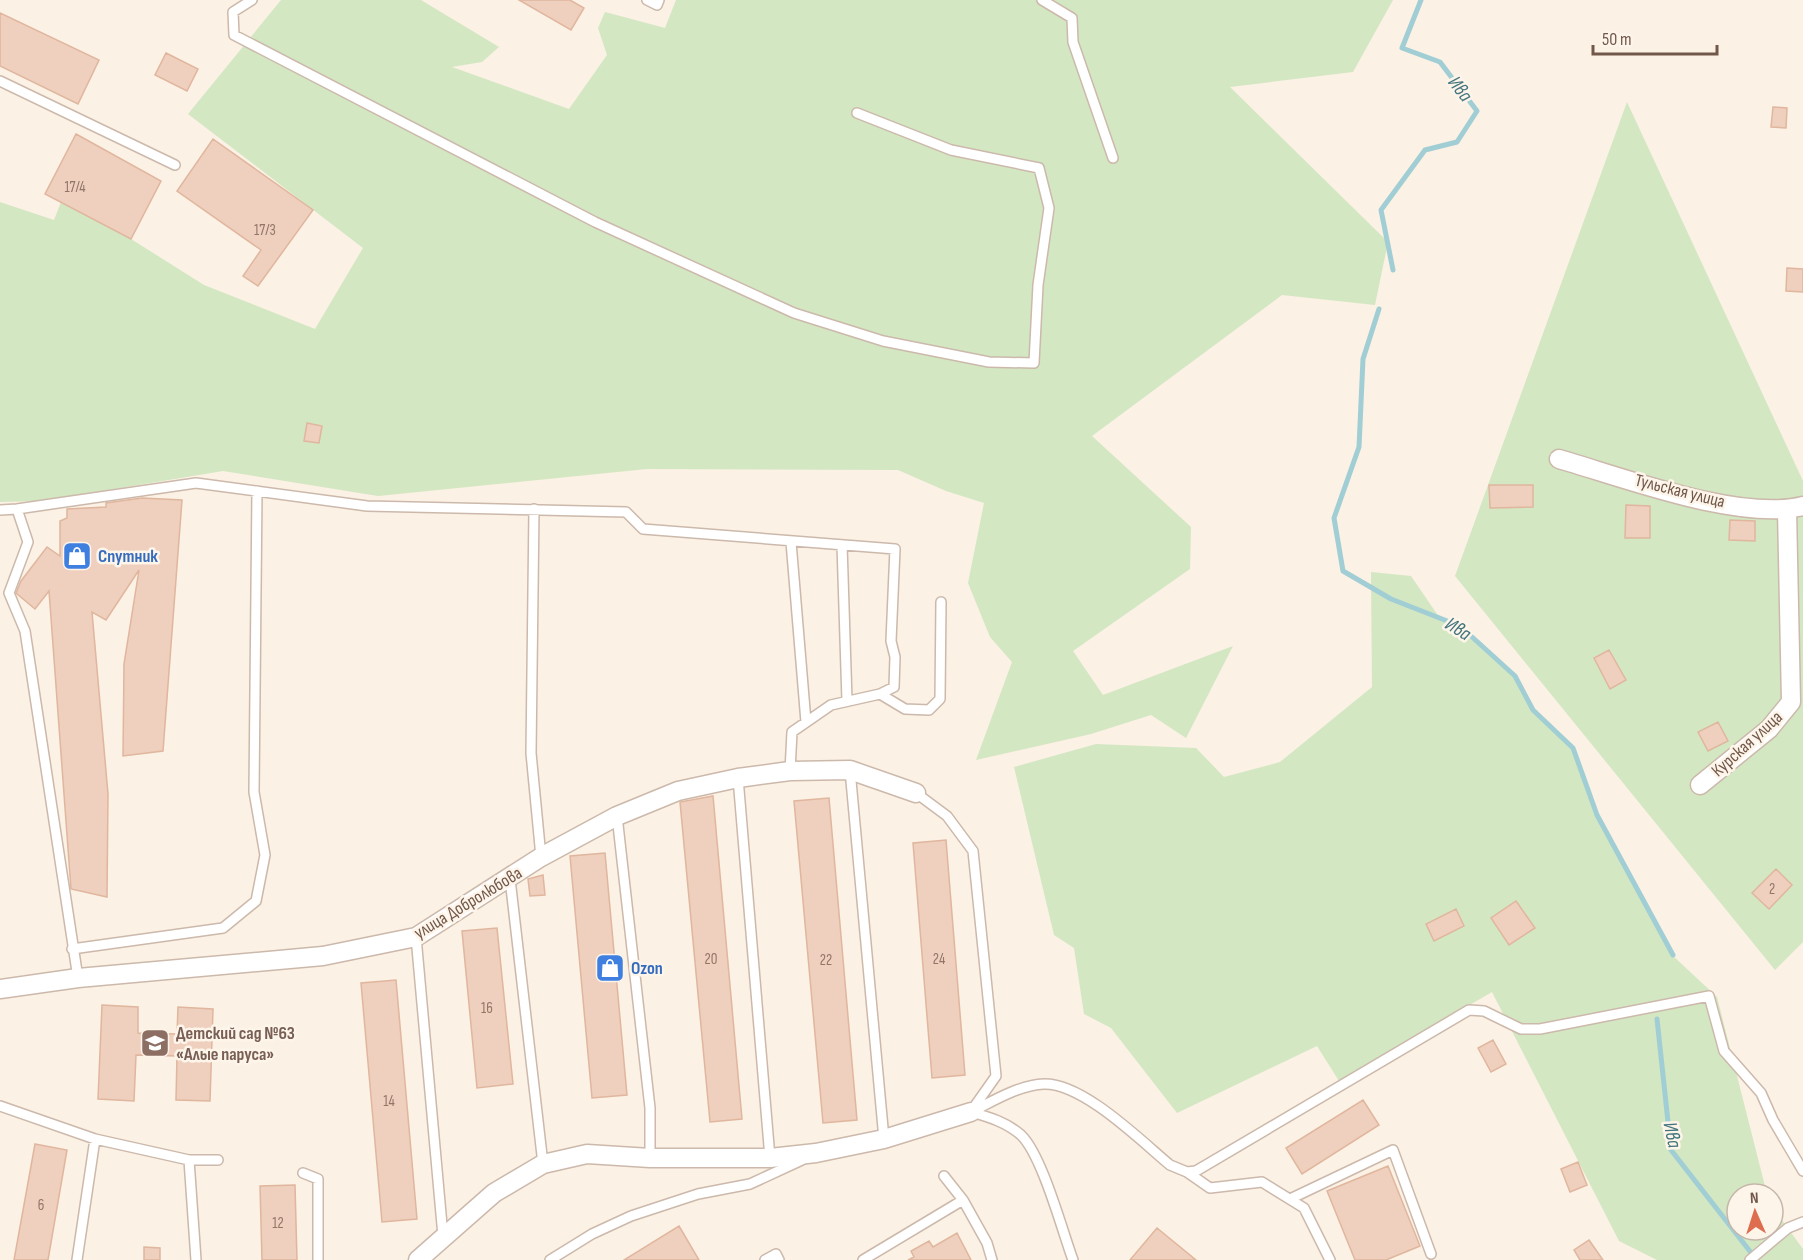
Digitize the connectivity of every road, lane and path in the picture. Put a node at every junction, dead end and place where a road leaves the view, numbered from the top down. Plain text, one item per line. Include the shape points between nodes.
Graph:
1 (252, 0) edge
2 (647, 0) edge
3 (659, 0) edge
4 (1042, 0) edge
5 (0, 81) edge
6 (857, 113) dead end
7 (1113, 158) dead end
8 (175, 165) dead end
9 (1559, 459) dead end
10 (257, 491) junction
11 (1795, 508) edge
12 (17, 509) junction
13 (534, 509) junction
14 (0, 510) edge
15 (791, 542) junction
16 (842, 545) junction
17 (942, 602) dead end
18 (880, 694) junction
19 (847, 701) junction
20 (806, 722) junction
21 (850, 770) junction
22 (790, 771) junction
23 (738, 778) junction
24 (1700, 785) dead end
25 (916, 792) joint
26 (617, 816) junction
27 (541, 857) junction
28 (510, 879) junction
29 (416, 937) junction
30 (72, 949) junction
31 (78, 978) junction
32 (0, 989) edge
33 (0, 1106) edge
34 (970, 1112) junction
35 (95, 1139) junction
36 (884, 1139) junction
37 (816, 1153) junction
38 (650, 1158) junction
39 (770, 1158) junction
40 (189, 1160) junction
41 (218, 1160) dead end
42 (543, 1164) junction
43 (1803, 1171) edge
44 (1186, 1172) junction
45 (303, 1173) dead end
46 (944, 1176) dead end
47 (1290, 1199) junction
48 (963, 1200) junction
49 (1803, 1222) edge
50 (443, 1236) junction
51 (1431, 1254) dead end
52 (77, 1260) edge
53 (196, 1260) edge
54 (318, 1260) edge
55 (417, 1260) edge
56 (550, 1260) edge
57 (765, 1260) edge
58 (779, 1260) edge
59 (863, 1260) edge
60 (992, 1260) edge
61 (1073, 1260) edge
62 (1330, 1260) edge
63 (1750, 1260) edge

1 - 6 lane via 233,12 234,35 595,222 794,314 893,343 989,362 1034,363 1038,285 1049,208 1039,168 951,150
2 - 3 lane via 657,4
4 - 7 lane via 1072,18 1073,42
5 - 8 lane
9 - 11 street, Тульская улица via 1710,503
10 - 12 lane via 196,483
10 - 13 lane via 367,506
10 - 30 lane via 254,792 265,855 256,901 223,928
11 - 24 street, Курская улица via 1791,702 1769,729
12 - 14 lane
12 - 30 lane via 28,542 9,593 25,630
13 - 15 lane via 626,512 644,529
13 - 27 lane via 531,753
15 - 16 lane
15 - 20 lane
16 - 18 lane via 895,549 891,641 894,687
16 - 19 lane
17 - 18 lane via 940,699 929,710 905,709
18 - 19 lane
19 - 20 lane via 831,705
20 - 22 lane via 792,732
21 - 22 street, улица Добролюбова
21 - 25 street, улица Добролюбова
21 - 36 lane
22 - 23 street, улица Добролюбова
23 - 26 street, улица Добролюбова via 678,791
23 - 39 lane
25 - 34 lane via 947,816 973,851 996,1076
26 - 27 street, улица Добролюбова
26 - 38 lane via 650,1108
27 - 28 street, улица Добролюбова
28 - 29 street, улица Добролюбова
28 - 42 lane
29 - 31 street, улица Добролюбова via 323,956
29 - 50 lane
30 - 31 lane
31 - 32 street, улица Добролюбова
33 - 35 lane
34 - 36 street
34 - 44 lane via 1011,1093 1042,1084 1060,1085 1079,1092 1170,1165
34 - 61 lane via 997,1119 1022,1136 1039,1166
35 - 40 lane
35 - 52 lane
36 - 37 street
37 - 39 street
37 - 56 lane via 750,1184 698,1194 631,1216
38 - 39 street
38 - 42 street via 587,1154
40 - 41 lane
40 - 53 lane
42 - 50 street via 494,1193
43 - 44 lane via 1761,1093 1724,1051 1709,996 1530,1030 1511,1026 1484,1011 1469,1010 1203,1168
44 - 47 lane via 1210,1188 1262,1182
45 - 54 lane via 318,1179
46 - 48 lane
47 - 51 lane via 1393,1150
47 - 62 lane via 1304,1208
48 - 59 lane
48 - 60 lane
49 - 63 lane via 1788,1228
50 - 55 street
57 - 58 lane via 776,1254

